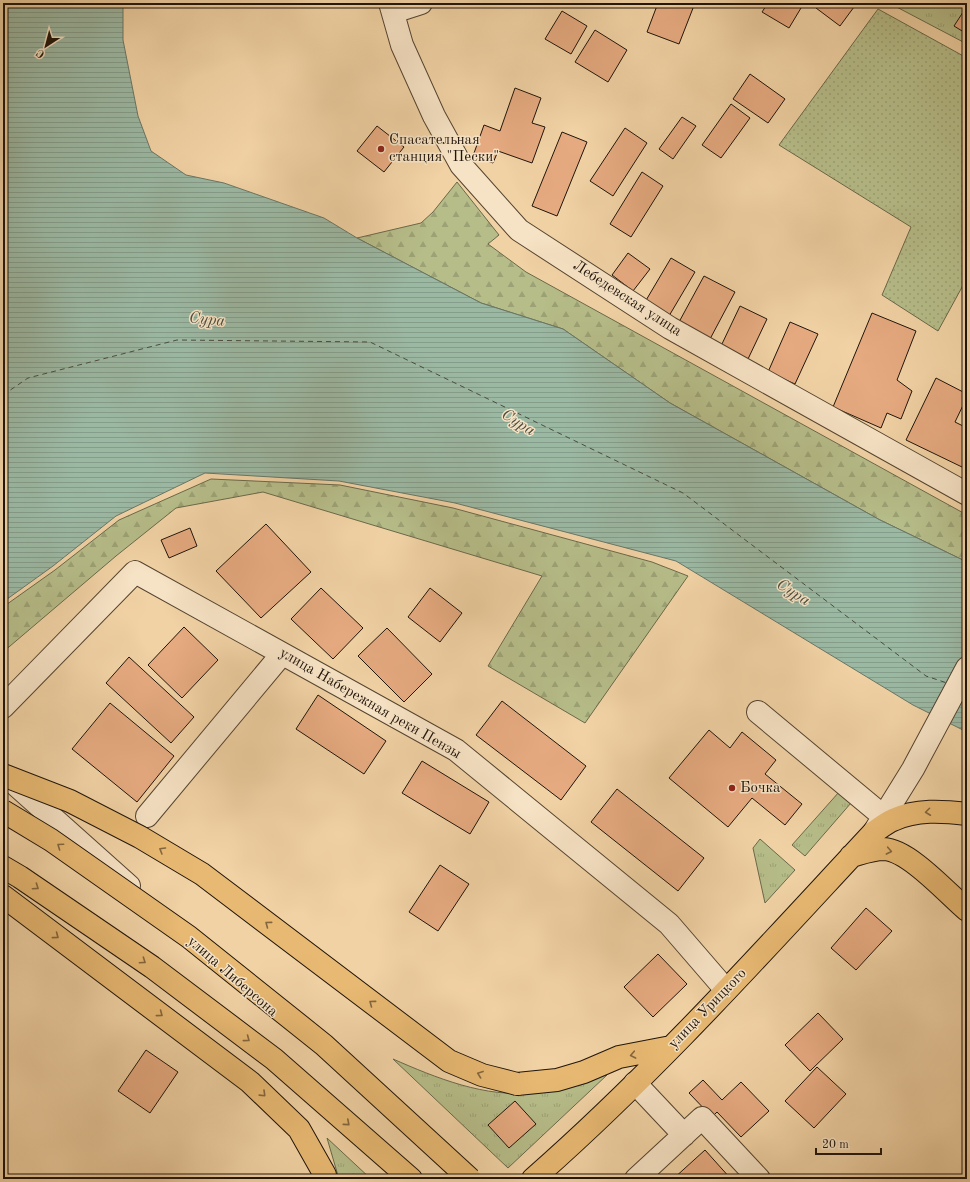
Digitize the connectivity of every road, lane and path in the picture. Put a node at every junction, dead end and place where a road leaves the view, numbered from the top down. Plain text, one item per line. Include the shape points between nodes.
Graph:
1 (421, 3) edge
2 (392, 8) edge
3 (967, 494) edge
4 (282, 654) junction
5 (967, 668) edge
6 (3, 707) edge
7 (758, 712) dead end
8 (3, 775) edge
9 (3, 811) edge
10 (967, 814) edge
11 (146, 816) dead end
12 (879, 824) junction
13 (851, 856) junction
14 (3, 867) edge
15 (3, 896) edge
16 (967, 910) edge
17 (726, 990) junction
18 (672, 1047) junction
19 (636, 1083) junction
20 (684, 1135) junction
21 (325, 1179) edge
22 (411, 1179) edge
23 (461, 1179) edge
24 (470, 1179) edge
25 (533, 1179) edge
26 (636, 1179) edge
27 (759, 1179) edge

1 - 2 street
2 - 3 street, Лебедевская улица via 402,45 434,116 461,165 520,230 670,328
4 - 6 street, улица Набережная реки Пензы via 135,572
4 - 11 street
4 - 17 street, улица Набережная реки Пензы via 456,750 669,924
5 - 12 street via 913,768
7 - 12 street
18 -> 8 main road, bridge via 620,1057 557,1080 517,1084 482,1075 449,1061 202,874 140,837 70,801
8 - 23 street, улица Либерсона
24 -> 9 main road, bridge via 324,1045 189,937 51,840
10 -> 12 main road via 940,811 912,814
12 - 13 main road, улица Урицкого
13 -> 16 main road via 871,850 885,849 897,852
13 - 17 main road, улица Урицкого
14 -> 22 main road via 152,967 268,1054
15 -> 21 main road via 250,1082 299,1129
17 - 18 main road, улица Урицкого
18 - 19 main road, улица Урицкого
19 - 20 street
19 - 25 main road, улица Урицкого
20 - 26 street
20 - 27 street via 702,1118

